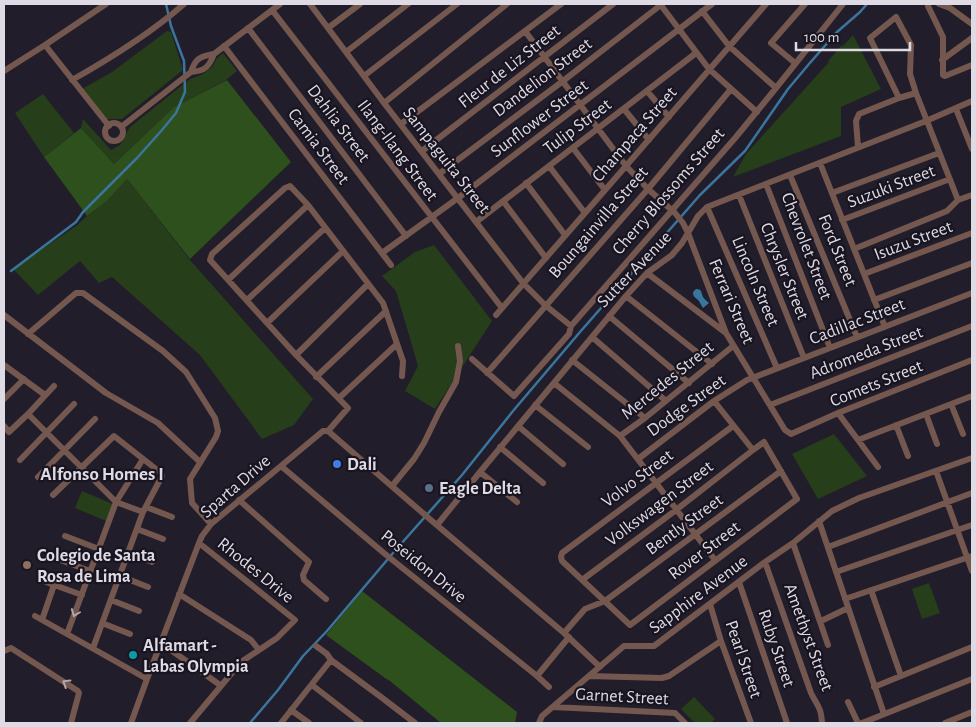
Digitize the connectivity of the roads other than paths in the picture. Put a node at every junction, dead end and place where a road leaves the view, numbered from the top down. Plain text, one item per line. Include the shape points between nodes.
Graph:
1 (106, 4) edge
2 (280, 4) edge
3 (310, 4) edge
4 (360, 4) edge
5 (408, 4) edge
6 (457, 4) edge
7 (493, 4) edge
8 (507, 4) edge
9 (561, 4) edge
10 (613, 4) edge
11 (661, 4) edge
12 (712, 4) edge
13 (766, 4) edge
14 (805, 4) edge
15 (928, 4) edge
16 (939, 4) edge
17 (840, 5) edge
18 (182, 6) edge
19 (272, 10) junction
20 (499, 10) junction
21 (702, 12) junction
22 (972, 24) edge
23 (248, 28) junction
24 (328, 28) junction
25 (679, 29) junction
26 (525, 31) junction
27 (972, 38) edge
28 (45, 45) junction
29 (224, 46) junction
30 (729, 46) junction
31 (346, 52) junction
32 (696, 53) junction
33 (214, 54) junction
34 (545, 57) junction
35 (942, 60) junction
36 (795, 63) junction
37 (972, 65) edge
38 (709, 69) junction
39 (4, 71) edge
40 (190, 73) junction
41 (364, 76) junction
42 (72, 80) junction
43 (563, 81) junction
44 (776, 88) junction
45 (731, 89) junction
46 (647, 91) junction
47 (916, 93) junction
48 (899, 98) junction
49 (384, 102) junction
50 (972, 102) edge
51 (581, 105) junction
52 (624, 109) junction
53 (956, 109) junction
54 (757, 112) junction
55 (668, 117) junction
56 (926, 121) junction
57 (401, 124) junction
58 (109, 126) junction
59 (121, 127) junction
60 (598, 128) junction
61 (649, 140) junction
62 (858, 147) junction
63 (573, 148) junction
64 (972, 148) edge
65 (422, 152) junction
66 (939, 152) junction
67 (820, 163) junction
68 (548, 166) junction
69 (626, 166) junction
70 (440, 174) junction
71 (790, 175) junction
72 (950, 179) junction
73 (526, 184) junction
74 (766, 184) junction
75 (648, 189) junction
76 (605, 190) junction
77 (832, 193) junction
78 (739, 195) junction
79 (972, 195) edge
80 (458, 198) junction
81 (958, 200) junction
82 (503, 201) junction
83 (308, 205) junction
84 (707, 207) junction
85 (674, 211) junction
86 (585, 212) junction
87 (431, 218) junction
88 (842, 220) junction
89 (476, 222) junction
90 (325, 228) junction
91 (688, 233) junction
92 (972, 233) edge
93 (565, 235) junction
94 (406, 236) junction
95 (854, 249) junction
96 (342, 251) junction
97 (382, 253) junction
98 (546, 258) junction
99 (972, 263) edge
100 (390, 265) dead end
101 (647, 273) junction
102 (864, 274) junction
103 (228, 280) junction
104 (523, 283) junction
105 (368, 284) junction
106 (972, 293) edge
107 (626, 296) junction
108 (247, 300) junction
109 (874, 300) junction
110 (546, 305) junction
111 (502, 308) junction
112 (386, 311) junction
113 (4, 315) edge
114 (496, 315) dead end
115 (609, 316) junction
116 (267, 323) junction
117 (571, 326) junction
118 (972, 326) edge
119 (885, 327) junction
120 (726, 333) junction
121 (28, 334) junction
122 (592, 336) junction
123 (857, 337) junction
124 (397, 344) junction
125 (458, 346) dead end
126 (733, 346) junction
127 (830, 348) junction
128 (296, 355) junction
129 (804, 358) junction
130 (472, 359) dead end
131 (572, 360) junction
132 (972, 360) edge
133 (712, 364) junction
134 (4, 365) edge
135 (777, 368) junction
136 (488, 373) junction
137 (402, 376) dead end
138 (316, 377) junction
139 (753, 378) junction
140 (24, 379) junction
141 (554, 383) junction
142 (689, 383) junction
143 (54, 386) dead end
144 (45, 395) junction
145 (972, 396) edge
146 (339, 398) junction
147 (4, 399) edge
148 (666, 401) junction
149 (714, 401) junction
150 (74, 404) dead end
151 (951, 404) junction
152 (535, 405) junction
153 (770, 405) junction
154 (838, 413) junction
155 (28, 414) junction
156 (926, 414) junction
157 (645, 418) junction
158 (95, 419) dead end
159 (896, 425) junction
160 (4, 426) edge
161 (518, 426) junction
162 (733, 426) junction
163 (328, 431) junction
164 (46, 432) junction
165 (791, 434) joint
166 (963, 434) dead end
167 (620, 436) junction
168 (858, 440) junction
169 (938, 444) dead end
170 (588, 446) dead end
171 (500, 447) junction
172 (753, 450) junction
173 (64, 451) junction
174 (908, 456) dead end
175 (972, 458) edge
176 (143, 459) junction
177 (638, 459) junction
178 (20, 460) dead end
179 (200, 462) junction
180 (563, 464) dead end
181 (281, 466) junction
182 (82, 467) junction
183 (878, 467) dead end
184 (781, 471) junction
185 (936, 471) junction
186 (480, 472) junction
187 (38, 477) dead end
188 (543, 483) dead end
189 (656, 483) junction
190 (392, 486) junction
191 (972, 493) edge
192 (53, 494) dead end
193 (239, 500) junction
194 (947, 501) junction
195 (116, 502) junction
196 (518, 502) dead end
197 (144, 509) junction
198 (676, 510) junction
199 (172, 517) dead end
200 (819, 521) junction
201 (435, 523) junction
202 (211, 524) junction
203 (972, 524) edge
204 (137, 528) junction
205 (957, 530) junction
206 (695, 535) junction
207 (65, 536) dead end
208 (164, 539) dead end
209 (199, 543) junction
210 (793, 543) junction
211 (828, 547) junction
212 (99, 549) junction
213 (128, 553) junction
214 (970, 557) edge
215 (55, 558) dead end
216 (715, 560) junction
217 (152, 562) dead end
218 (765, 562) junction
219 (90, 571) junction
220 (972, 571) edge
221 (836, 572) junction
222 (120, 576) junction
223 (582, 580) junction
224 (46, 582) dead end
225 (739, 582) junction
226 (54, 585) junction
227 (148, 588) dead end
228 (871, 590) junction
229 (179, 594) junction
230 (82, 595) junction
231 (110, 600) junction
232 (326, 600) dead end
233 (845, 600) junction
234 (605, 601) junction
235 (710, 604) junction
236 (848, 608) junction
237 (139, 611) dead end
238 (821, 621) junction
239 (102, 623) junction
240 (67, 634) junction
241 (130, 634) dead end
242 (567, 635) junction
243 (721, 641) junction
244 (161, 643) junction
245 (828, 645) dead end
246 (316, 646) dead end
247 (972, 647) edge
248 (93, 648) junction
249 (259, 650) junction
250 (4, 651) edge
251 (331, 660) junction
252 (600, 667) junction
253 (537, 676) junction
254 (589, 676) junction
255 (901, 676) junction
256 (147, 679) junction
257 (972, 679) edge
258 (312, 684) junction
259 (220, 685) junction
260 (549, 687) dead end
261 (874, 687) junction
262 (848, 702) dead end
263 (553, 707) junction
264 (291, 710) junction
265 (972, 712) edge
266 (884, 714) junction
267 (71, 723) edge
268 (131, 723) edge
269 (190, 723) edge
270 (281, 723) edge
271 (309, 723) edge
272 (361, 723) edge
273 (415, 723) edge
274 (539, 723) edge
275 (685, 723) edge
276 (751, 723) edge
277 (787, 723) edge
278 (822, 723) edge
279 (858, 723) edge
280 (862, 723) edge
281 (945, 723) edge

1 - 28 street
2 - 19 street
3 - 24 street, Sampaguita Street
4 - 24 street
5 - 31 street
6 - 41 street
7 - 20 street
8 - 20 street
9 - 26 street
10 - 34 street, Fleur de Liz Street
11 - 25 street
11 - 43 street, Dandelion Street
12 - 21 street, Sunflower Street
13 - 30 street, Champaca Street
14 - 36 street via 770,43
15 - 35 street via 943,37
16 - 22 street
17 - 36 street, Cherry Blossoms Street
18 - 42 street via 150,32
19 - 23 street
19 - 87 street, Ilang-Ilang Street
20 - 49 street
21 - 25 street, Sunflower Street
21 - 30 street
23 - 29 street
23 - 94 street, Dahlia Street
24 - 31 street, Sampaguita Street
25 - 32 street
25 - 51 street, Sunflower Street
26 - 34 street, Ferrari Street
26 - 57 street
27 - 35 street
28 - 39 street
28 - 42 street
29 - 33 street
29 - 97 street, Camia Street
30 - 38 street, Champaca Street
30 - 44 street
31 - 41 street, Sampaguita Street
32 - 38 street
32 - 46 street, Tulip Street
33 - 40 street via 194,63
33 - 40 street via 211,63
34 - 43 street, Ferrari Street
34 - 65 street, Fleur de Liz Street
35 - 37 street via 944,76
36 - 44 street, Cherry Blossoms Street
38 - 45 street
38 - 55 street, Champaca Street
40 - 59 street
41 - 49 street, Sampaguita Street
42 - 58 street
43 - 51 street, Ferrari Street
43 - 70 street, Dandelion Street
44 - 54 street, Cherry Blossoms Street
45 - 54 street
45 - 75 street, Boungainvilla Street
46 - 52 street, Tulip Street
46 - 55 street
47 - 48 street
47 - 48 street via 910,74 911,45 896,17 870,38
47 - 56 street
48 - 62 street via 859,114 856,121
49 - 57 street, Sampaguita Street
50 - 53 street
51 - 60 street, Ferrari Street
51 - 80 street, Sunflower Street
52 - 60 street, Tulip Street
52 - 61 street
53 - 56 street
53 - 64 street
54 - 85 street, Cherry Blossoms Street
55 - 61 street, Champaca Street
56 - 62 street
56 - 66 street
57 - 65 street, Sampaguita Street
58 - 59 street
58 - 59 street via 106,136 112,141 119,140 123,134
60 - 63 street, Tulip Street
60 - 69 street, Ferrari Street
61 - 69 street, Champaca Street
62 - 67 street
63 - 68 street, Tulip Street
63 - 76 street
65 - 70 street, Sampaguita Street
66 - 72 street
66 - 77 street
67 - 71 street
67 - 77 street
68 - 73 street, Tulip Street
68 - 86 street
69 - 75 street, Ferrari Street
69 - 76 street, Champaca Street
70 - 80 street, Sampaguita Street
71 - 74 street
71 - 123 street, Ford Street
72 - 81 street
72 - 88 street, Suzuki Street
73 - 82 street, Tulip Street
73 - 93 street
74 - 78 street
74 - 127 street, Chevrolet Street
75 - 85 street, Ferrari Street
75 - 110 street, Boungainvilla Street
76 - 86 street, Champaca Street
77 - 88 street
78 - 84 street
78 - 129 street, Chrysler Street
79 - 81 street
80 - 87 street, Sunflower Street
80 - 89 street, Sampaguita Street
81 - 95 street via 947,211
82 - 89 street, Tulip Street
82 - 98 street
83 - 90 street
83 - 103 street
83 - 103 street via 290,186 285,188 212,254 210,260
84 - 91 street, Sutter Avenue
84 - 135 street, Lincoln Street
85 - 91 street, Ferrari Street
85 - 117 street, Cherry Blossoms Street
86 - 93 street, Champaca Street
87 - 94 street, Sunflower Street
87 - 111 street, Ilang-Ilang Street
88 - 95 street
89 - 104 street, Sampaguita Street
90 - 96 street
90 - 108 street
91 - 101 street, Sutter Avenue via 672,255
91 - 120 street, Ferrari Street
92 - 102 street, Isuzu Street
93 - 98 street, Champaca Street
94 - 97 street, Sunflower Street
95 - 102 street
96 - 105 street
96 - 116 street
97 - 100 street, Camia Street
98 - 104 street, Champaca Street
99 - 109 street
101 - 107 street, Sutter Avenue
101 - 120 street
102 - 109 street
103 - 108 street
104 - 110 street, Sampaguita Street
104 - 111 street, Champaca Street
105 - 112 street
105 - 128 street
106 - 119 street, Cadillac Street
107 - 115 street, Sutter Avenue
107 - 133 street
108 - 116 street
109 - 119 street
110 - 117 street, Sampaguita Street
110 - 136 street, Boungainvilla Street
111 - 114 street, Champaca Street
112 - 124 street
112 - 138 street
113 - 121 street
115 - 122 street, Sutter Avenue
115 - 142 street
116 - 128 street
117 - 136 street, Cherry Blossoms Street via 569,334 514,396
118 - 153 street, Adromeda Street
119 - 123 street, Cadillac Street
120 - 126 street, Ferrari Street
121 - 179 street via 106,393 158,423
121 - 179 street via 76,293 83,293 163,351 186,372 215,418 218,431
122 - 131 street, Sutter Avenue
122 - 148 street
123 - 127 street, Cadillac Street
124 - 137 street via 403,361
124 - 146 street
125 - 190 street via 460,361 456,382 424,443
126 - 133 street, Mercedes Street
126 - 139 street, Ferrari Street
127 - 129 street, Cadillac Street
128 - 138 street
129 - 135 street, Cadillac Street
130 - 136 street
131 - 141 street, Sutter Avenue
131 - 157 street
132 - 154 street, Comets Street
133 - 142 street, Mercedes Street
134 - 140 street
135 - 139 street, Cadillac Street
138 - 146 street
139 - 149 street, Dodge Street
139 - 153 street, Ferrari Street
140 - 144 street
140 - 147 street
141 - 152 street, Sutter Avenue
141 - 167 street
142 - 148 street, Mercedes Street
143 - 144 street
144 - 155 street
145 - 151 street
146 - 163 street, Sparta Drive via 348,408
148 - 157 street, Mercedes Street
149 - 162 street
149 - 177 street, Dodge Street
150 - 164 street
151 - 156 street
151 - 166 street
152 - 161 street, Sutter Avenue
152 - 170 street
153 - 165 street, Ferrari Street via 785,430
154 - 165 street, Comets Street
154 - 168 street
155 - 160 street via 9,432
155 - 164 street
156 - 159 street
156 - 169 street
157 - 167 street, Mercedes Street
158 - 173 street
159 - 168 street
159 - 174 street
161 - 171 street, Sutter Avenue
161 - 180 street
162 - 172 street
162 - 189 street, Volvo Street
163 - 181 street, Sparta Drive via 323,431
163 - 190 street
164 - 173 street
164 - 178 street
167 - 177 street
168 - 183 street
171 - 186 street, Sutter Avenue
171 - 188 street
172 - 184 street via 764,442
172 - 198 street, Volkswagen Street
173 - 182 street
173 - 187 street
175 - 185 street, Sapphire Avenue
176 - 182 street via 114,436
176 - 195 street
176 - 197 street via 162,473
177 - 189 street
179 - 202 street via 190,479 192,503
181 - 193 street, Sparta Drive
181 - 253 street, Poseidon Drive
182 - 192 street
182 - 195 street
184 - 206 street, Bently Street
184 - 216 street, Rover Street via 797,499
185 - 194 street
185 - 200 street, Sapphire Avenue via 859,498
186 - 196 street
186 - 201 street, Sutter Avenue
189 - 198 street
189 - 223 street, Volvo Street via 562,553 562,561
190 - 201 street
191 - 194 street
193 - 202 street, Sparta Drive
193 - 232 street via 309,562 304,580
194 - 205 street
194 - 211 street
195 - 197 street
195 - 212 street
197 - 199 street
197 - 204 street
198 - 206 street
198 - 223 street, Volkswagen Street
200 - 210 street, Sapphire Avenue
200 - 211 street
201 - 242 street
202 - 209 street, Sparta Drive
203 - 205 street
204 - 208 street
204 - 213 street
205 - 214 street
205 - 221 street
206 - 216 street
206 - 234 street, Bently Street
207 - 212 street
209 - 229 street, Sparta Drive
209 - 249 street, Rhodes Drive via 295,620
210 - 218 street, Sapphire Avenue
210 - 238 street
211 - 221 street
212 - 219 street
213 - 217 street
213 - 222 street
214 - 220 street
214 - 228 street
215 - 219 street
216 - 234 street, Rover Street via 630,625
218 - 225 street, Sapphire Avenue
218 - 278 street, Amethyst Street via 810,693 820,708
219 - 230 street
221 - 233 street
222 - 227 street
222 - 231 street
223 - 234 street
224 - 226 street
225 - 235 street, Sapphire Avenue
225 - 277 street, Ruby Street
226 - 230 street
226 - 240 street via 39,618
228 - 233 street
228 - 255 street
229 - 244 street, Sparta Drive
229 - 249 street via 251,640
230 -> 240 street
231 - 237 street
231 - 239 street
233 - 236 street
234 - 242 street, Bently Street via 585,609
235 - 243 street, Pearl Street
235 - 252 street, Sapphire Avenue via 654,646 624,646
236 - 238 street
236 - 261 street
238 - 245 street
239 - 241 street
239 - 248 street
240 - 248 street
242 - 252 street
242 - 253 street, Bently Street
243 - 254 street via 662,678
243 - 276 street, Pearl Street
244 - 256 street, Sparta Drive
244 - 259 street
246 - 251 street
247 - 255 street
248 - 256 street
249 - 259 street, Rhodes Drive via 241,662
267 -> 250 street via 78,690 11,648
251 - 258 street
251 - 273 street
252 - 254 street, Sapphire Avenue
253 - 260 street, Poseidon Drive
254 - 263 street, Sapphire Avenue
255 - 261 street
256 - 268 street, Sparta Drive
257 - 266 street
258 - 264 street
258 - 272 street
259 - 269 street, Rhodes Drive
261 - 266 street
262 - 279 street
263 - 274 street, Sapphire Avenue
263 - 275 street, Garnet Street via 676,713
264 - 270 street
264 - 271 street
265 - 281 street
266 - 280 street

